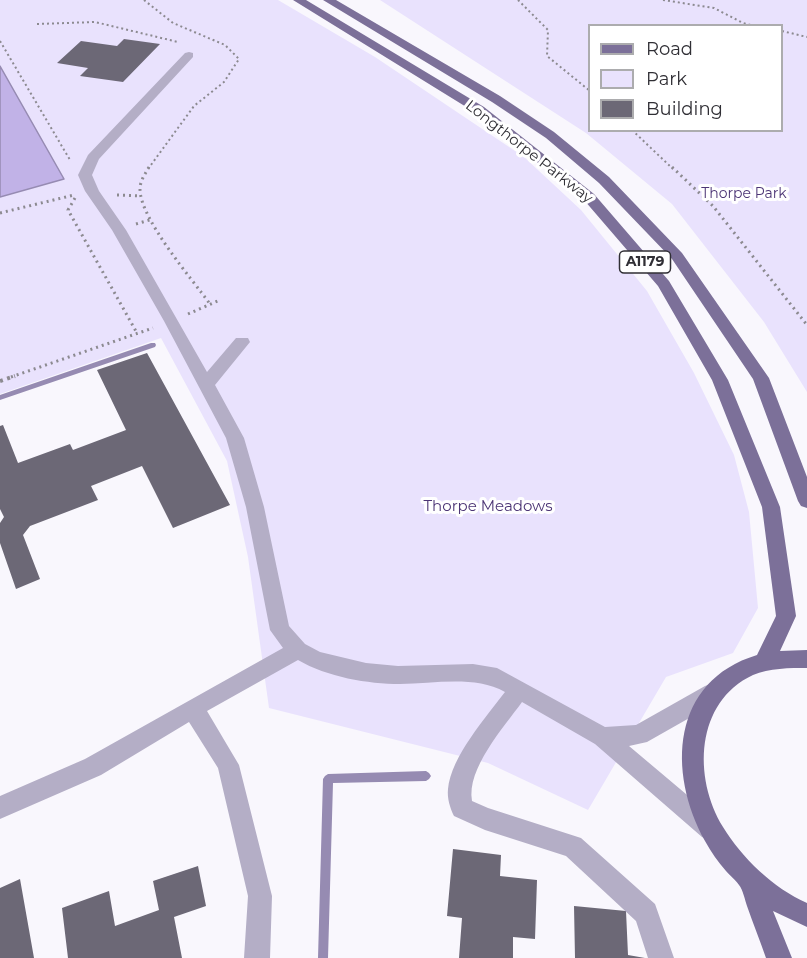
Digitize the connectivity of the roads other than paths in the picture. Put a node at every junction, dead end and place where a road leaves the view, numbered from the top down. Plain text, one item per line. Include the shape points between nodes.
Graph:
1 (298, 0) edge
2 (328, 0) edge
3 (189, 55) road end
4 (242, 342) dead end
5 (206, 384) junction
6 (807, 501) edge
7 (298, 650) junction
8 (807, 659) edge
9 (764, 663) junction
10 (519, 691) junction
11 (713, 693) junction
12 (193, 708) junction
13 (603, 737) junction
14 (0, 808) edge
15 (710, 829) junction
16 (749, 879) junction
17 (807, 915) edge
18 (257, 958) edge
19 (661, 958) edge
20 (779, 958) edge

1 - 9 main road, Longthorpe Parkway / A1179 via 480,110 590,197 664,284 720,380 771,507 786,616
2 - 6 main road, Longthorpe Parkway / A1179 via 550,135 604,180 677,256 760,378
3 - 5 street via 93,158 85,175
4 - 5 street
5 - 7 street via 235,438 255,507 280,630
7 - 10 street via 316,660 366,672 497,677
7 - 12 street
8 - 9 main road
9 - 11 main road via 728,679
10 - 13 street
10 - 19 street via 466,768 459,788 462,808 573,846 646,913
11 - 13 street via 639,735
11 - 15 main road via 697,720 691,754 694,791
12 - 14 street via 93,767
12 - 18 street via 228,765 260,896
13 - 15 street
15 - 16 main road
16 - 17 main road
16 - 20 main road

